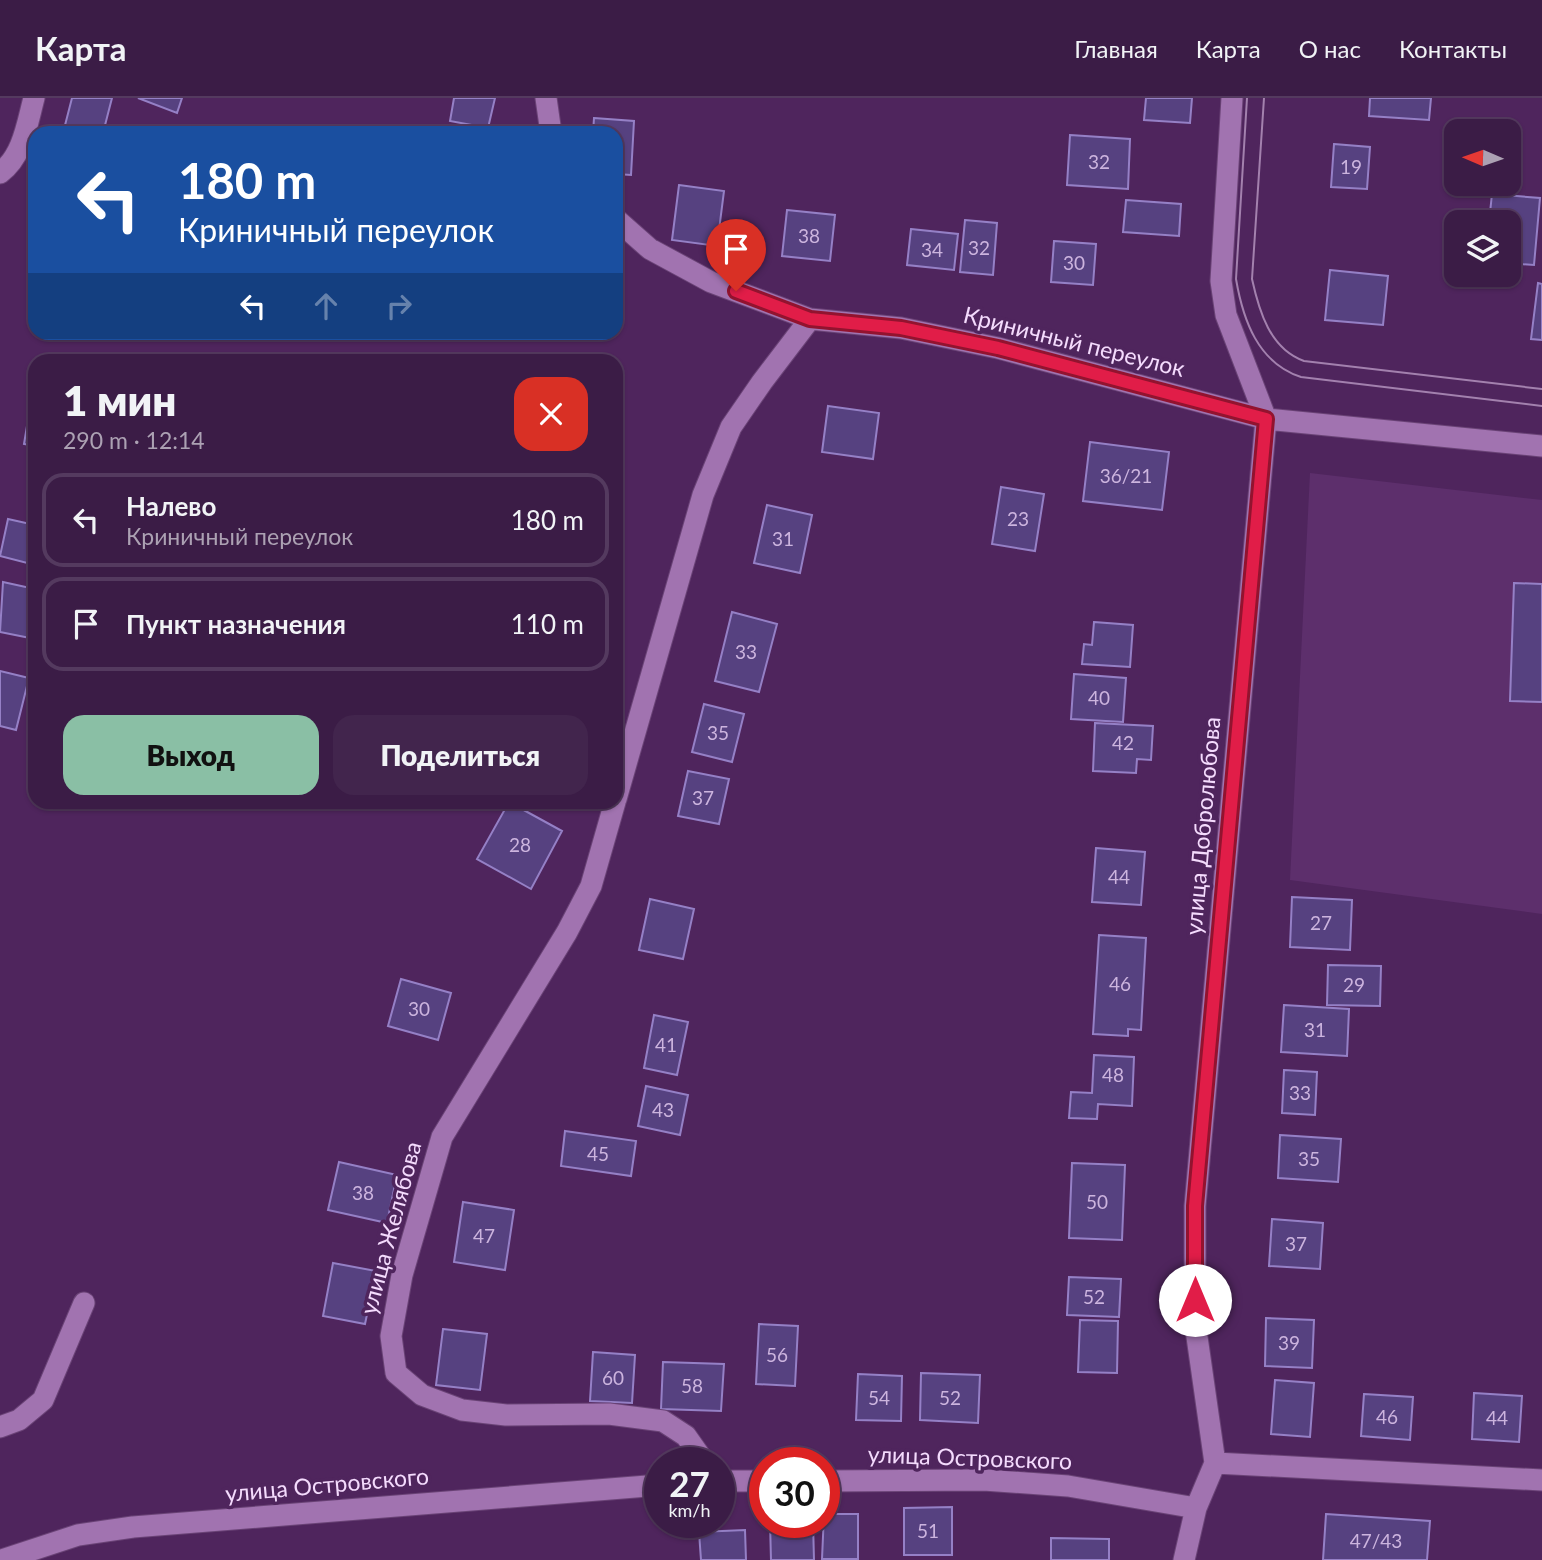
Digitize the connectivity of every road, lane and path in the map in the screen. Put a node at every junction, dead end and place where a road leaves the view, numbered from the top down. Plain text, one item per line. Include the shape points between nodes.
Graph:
1 (34, 98) edge
2 (546, 98) edge
3 (1232, 98) edge
4 (550, 126) edge
5 (0, 173) edge
6 (623, 225) edge
7 (810, 319) junction
8 (1266, 419) junction
9 (1542, 446) edge
10 (623, 775) edge
11 (613, 809) edge
12 (84, 1303) dead end
13 (0, 1427) edge
14 (694, 1447) edge
15 (1215, 1462) junction
16 (840, 1480) edge
17 (1542, 1480) edge
18 (644, 1486) edge
19 (1196, 1508) junction
20 (2, 1560) edge
21 (1184, 1560) edge

1 - 5 street via 23,141
2 - 4 street
3 - 8 street, улица Добролюбова via 1221,281 1226,315
6 - 7 street, Криничный переулок via 650,249 711,282
7 - 8 street, Криничный переулок via 901,328 998,348
7 - 10 street, улица Желябова via 732,427 703,495
8 - 9 street, Криничный переулок
8 - 15 street, улица Добролюбова via 1195,1206 1195,1323
11 - 14 street, улица Желябова via 591,886 567,932 442,1137 419,1208 391,1336 396,1373 422,1395 462,1410 609,1414 663,1421
12 - 13 street via 43,1400 19,1420
15 - 17 street
15 - 19 street
16 - 19 street, улица Островского via 1056,1485
18 - 20 street, улица Островского via 133,1527 78,1535
19 - 21 street

